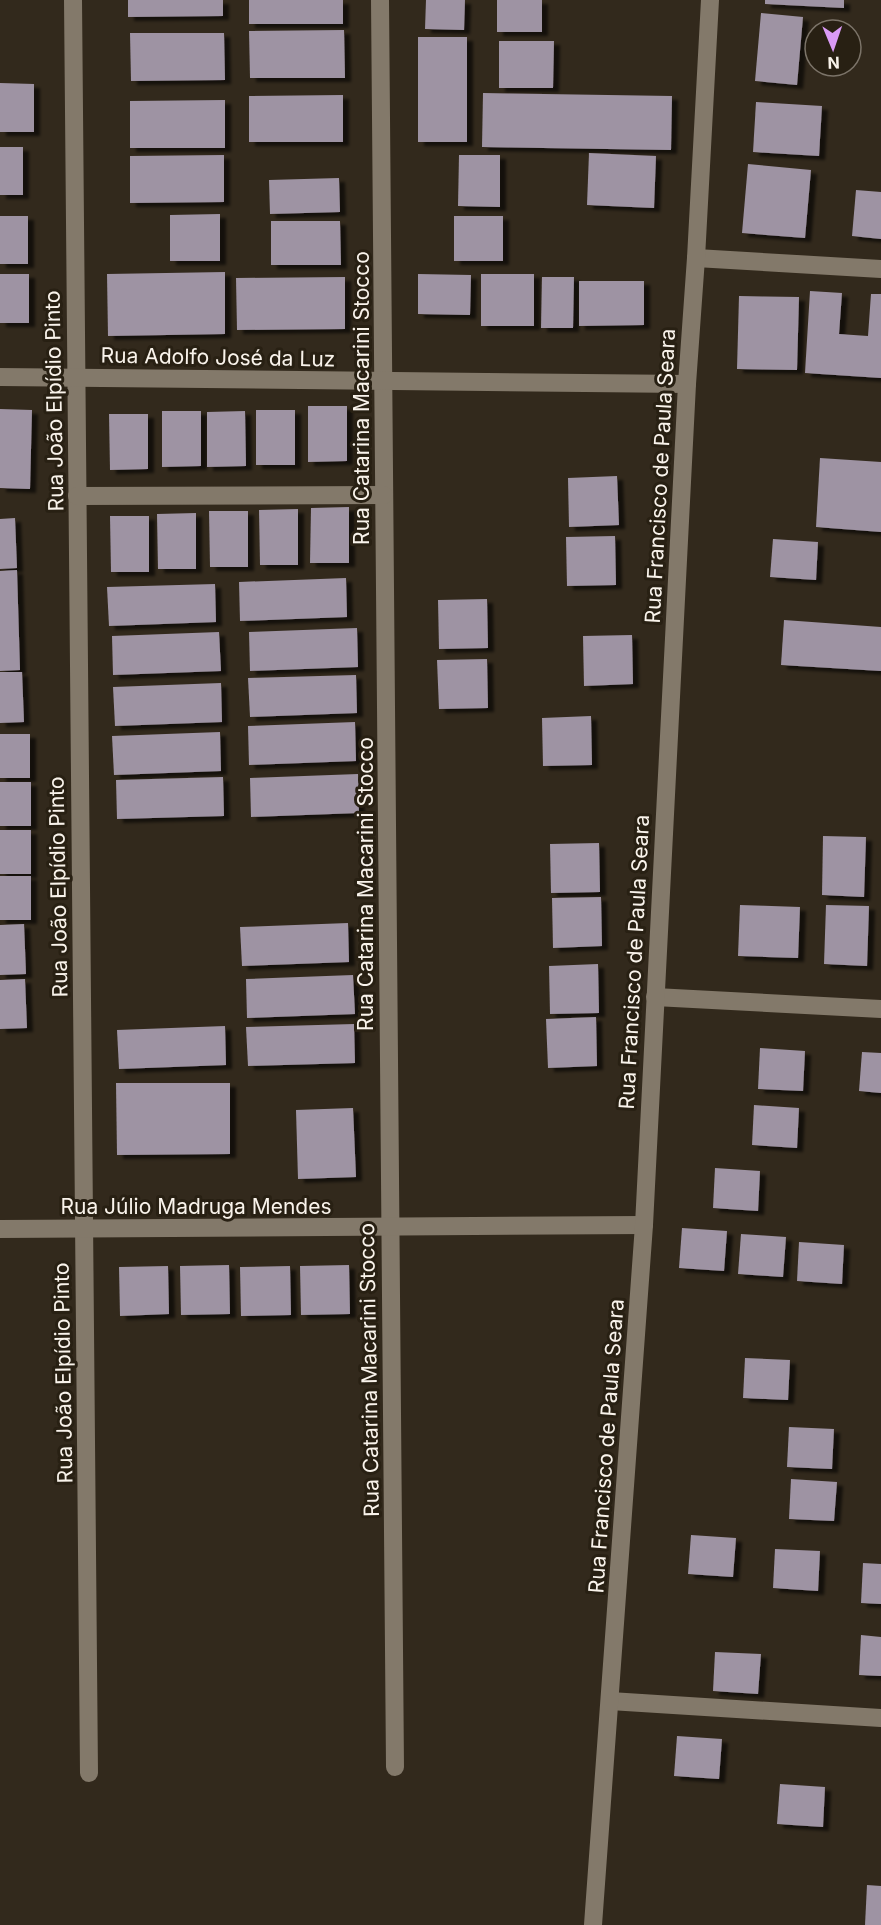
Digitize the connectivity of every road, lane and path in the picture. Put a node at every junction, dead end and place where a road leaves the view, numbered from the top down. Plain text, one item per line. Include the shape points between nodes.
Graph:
1 (73, 0) edge
2 (380, 0) edge
3 (710, 0) edge
4 (696, 258) junction
5 (881, 269) edge
6 (0, 377) edge
7 (76, 378) junction
8 (383, 381) junction
9 (687, 384) junction
10 (384, 495) junction
11 (77, 496) junction
12 (655, 998) junction
13 (881, 1009) edge
14 (644, 1225) junction
15 (390, 1227) junction
16 (0, 1229) edge
17 (84, 1229) junction
18 (610, 1701) junction
19 (881, 1718) edge
20 (395, 1767) dead end
21 (89, 1773) dead end
22 (593, 1925) edge

1 - 7 street, Rua João Elpídio Pinto
2 - 8 street, Rua Catarina Macarini Stocco
3 - 4 street, Rua Francisco de Paula Seara
4 - 5 street
4 - 9 street, Rua Francisco de Paula Seara
6 - 7 street, Rua Adolfo José da Luz
7 - 8 street, Rua Adolfo José da Luz
7 - 11 street, Rua João Elpídio Pinto
8 - 9 street, Rua Adolfo José da Luz
8 - 10 street, Rua Catarina Macarini Stocco
9 - 12 street, Rua Francisco de Paula Seara
10 - 11 street
10 - 15 street, Rua Catarina Macarini Stocco
11 - 17 street, Rua João Elpídio Pinto
12 - 13 street
12 - 14 street, Rua Francisco de Paula Seara
14 - 15 street, Rua Júlio Madruga Mendes
14 - 18 street, Rua Francisco de Paula Seara
15 - 17 street, Rua Júlio Madruga Mendes
15 - 20 street, Rua Catarina Macarini Stocco
16 - 17 street, Rua Júlio Madruga Mendes
17 - 21 street, Rua João Elpídio Pinto
18 - 19 street
18 - 22 street, Rua Francisco de Paula Seara

